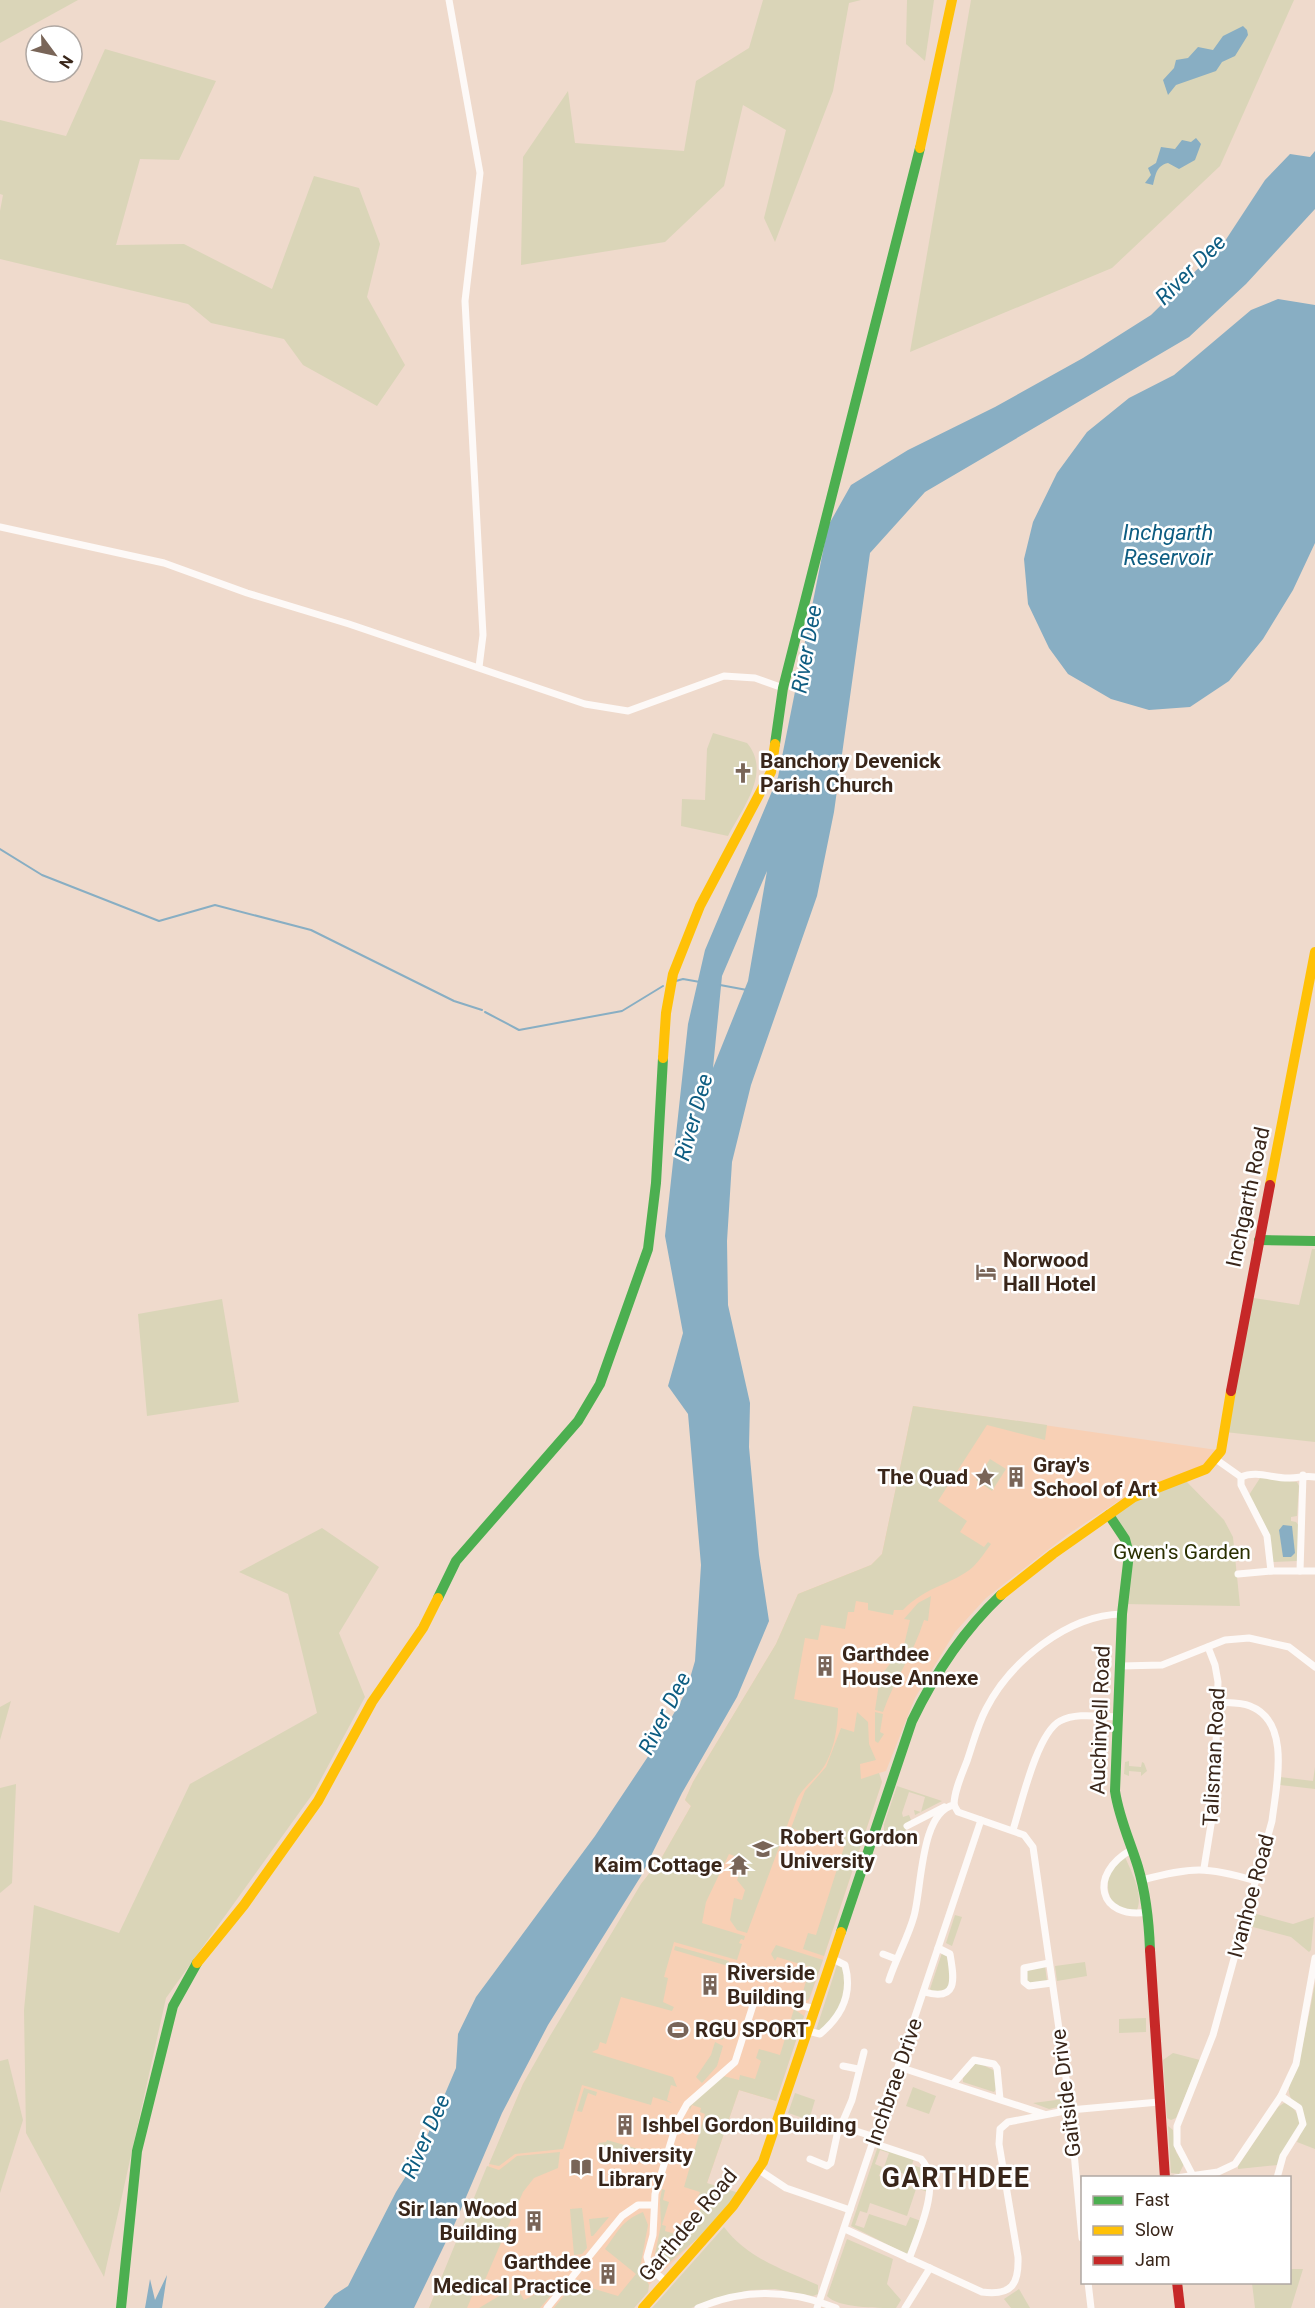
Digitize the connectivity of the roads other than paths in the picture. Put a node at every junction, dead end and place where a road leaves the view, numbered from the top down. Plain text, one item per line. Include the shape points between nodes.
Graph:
1 (449, 0) edge
2 (952, 0) edge
3 (0, 527) edge
4 (479, 667) junction
5 (783, 688) junction
6 (1315, 952) edge
7 (1259, 1240) junction
8 (1315, 1241) edge
9 (1219, 1455) junction
10 (1303, 1475) junction
11 (1315, 1476) edge
12 (1241, 1477) junction
13 (1109, 1515) junction
14 (1271, 1571) junction
15 (1300, 1571) junction
16 (1315, 1571) edge
17 (1238, 1574) dead end
18 (1122, 1614) junction
19 (1208, 1647) junction
20 (1121, 1666) junction
21 (1315, 1667) edge
22 (1217, 1702) junction
23 (1119, 1717) junction
24 (954, 1805) junction
25 (946, 1806) junction
26 (981, 1820) junction
27 (907, 1826) dead end
28 (1013, 1830) junction
29 (1131, 1850) junction
30 (1204, 1868) junction
31 (1142, 1880) junction
32 (1256, 1881) junction
33 (1148, 1912) junction
34 (938, 1948) junction
35 (883, 1954) dead end
36 (1315, 1958) edge
37 (831, 1959) junction
38 (896, 1959) junction
39 (1049, 1963) junction
40 (890, 1980) dead end
41 (1052, 1983) junction
42 (924, 1992) junction
43 (815, 2009) junction
44 (808, 2031) junction
45 (864, 2052) dead end
46 (843, 2066) dead end
47 (899, 2067) junction
48 (858, 2069) junction
49 (953, 2084) junction
50 (1281, 2096) junction
51 (1000, 2099) junction
52 (1159, 2102) junction
53 (1071, 2110) junction
54 (1046, 2115) junction
55 (1161, 2122) junction
56 (1177, 2123) junction
57 (840, 2126) junction
58 (874, 2140) junction
59 (810, 2159) dead end
60 (759, 2170) junction
61 (1192, 2175) junction
62 (1165, 2176) edge
63 (1187, 2176) edge
64 (1278, 2176) edge
65 (653, 2205) junction
66 (850, 2210) junction
67 (1081, 2217) edge
68 (845, 2229) junction
69 (909, 2259) junction
70 (930, 2268) junction
71 (666, 2282) junction
72 (1088, 2284) edge
73 (1177, 2284) edge
74 (818, 2305) edge
75 (122, 2308) edge
76 (547, 2308) edge
77 (643, 2308) edge
78 (698, 2308) edge
79 (836, 2308) edge
80 (905, 2308) edge
81 (1091, 2308) edge
82 (1180, 2308) edge

1 - 4 street via 480,173 465,301 483,635
2 - 5 main road via 848,442
3 - 4 street via 164,563
4 - 5 street via 585,704 628,711 724,676 755,678
5 - 75 main road via 771,772 700,906 673,974 666,1013 648,1249 600,1384 578,1422 456,1562 423,1628 372,1702 318,1801 244,1905 195,1965 173,2006 137,2151
6 - 7 main road, Inchgarth Road
7 - 8 main road
7 - 9 main road, Inchgarth Road
9 - 12 street
9 - 13 main road, Garthdee Road via 1184,1479 1145,1491
10 - 11 street
10 - 12 street via 1291,1478 1248,1473
10 - 15 street
12 - 14 street via 1241,1485 1267,1536
13 - 18 main road, Auchinyell Road via 1128,1546
13 - 37 main road, Garthdee Road via 1003,1592 972,1621 943,1662 912,1721
14 - 15 street
14 - 17 street
15 - 16 street
18 - 20 main road, Auchinyell Road
18 - 24 street via 1092,1618 1074,1626 1040,1647 1008,1676 986,1709
19 - 20 street via 1162,1665
19 - 21 street via 1232,1639 1264,1639 1289,1647
19 - 22 street, Talisman Road via 1215,1665
20 - 23 main road, Auchinyell Road
22 - 30 street, Talisman Road via 1214,1806
22 - 32 street, Ivanhoe Road via 1256,1708 1276,1734 1273,1813
23 - 28 street via 1075,1716 1051,1727
23 - 29 main road, Auchinyell Road via 1115,1791 1118,1814
24 - 25 street
24 - 26 street, Gaitside Drive via 958,1812
25 - 27 street
25 - 38 street via 928,1837 914,1916
26 - 28 street, Gaitside Drive
26 - 34 street, Inchbrae Drive
28 - 39 street, Gaitside Drive via 1028,1838 1033,1847
29 - 31 main road, Auchinyell Road
29 - 33 street via 1109,1866 1104,1877 1105,1894 1114,1907 1126,1913
30 - 31 street
30 - 32 street
31 - 33 main road, Auchinyell Road
32 - 56 street, Ivanhoe Road via 1213,2035
33 - 52 main road, Auchinyell Road
34 - 42 street, Inchbrae Drive
34 - 42 street, Inchbrae Drive via 950,1954 955,1981 948,1991
35 - 38 street
36 - 50 street via 1296,2064
37 - 43 main road, Garthdee Road
37 - 44 street via 845,1965 850,1982 838,2018 820,2034
38 - 40 street
39 - 41 street, Gaitside Drive
39 - 41 street via 1024,1968 1024,1982 1029,1986
41 - 53 street, Gaitside Drive
42 - 47 street, Inchbrae Drive
43 - 44 main road, Garthdee Road
43 - 65 street via 766,1995 757,1998 735,2062 681,2112
44 - 60 main road, Garthdee Road
45 - 48 street
46 - 48 street
47 - 49 street
47 - 58 street, Inchbrae Drive
48 - 57 street via 852,2100
49 - 51 street
49 - 51 street via 974,2060 994,2064
50 - 61 street via 1235,2164 1218,2172
50 - 64 street via 1299,2108 1303,2124 1283,2157
51 - 54 street
52 - 53 street
52 - 55 main road, Auchinyell Road
53 - 54 street
53 - 67 street, Gaitside Drive
54 - 70 street via 1008,2122 1000,2129 999,2144 1018,2257 1019,2275 1011,2288 996,2294 982,2292
55 - 56 street
55 - 62 main road, Auchinyell Road
56 - 61 street, Ivanhoe Road via 1177,2145
57 - 58 street
57 - 59 street via 831,2163 827,2166
58 - 66 street, Inchbrae Drive
58 - 69 street via 921,2159 926,2166 930,2196
60 - 66 street via 786,2188
60 - 71 main road, Garthdee Road via 734,2206
61 - 63 street
65 - 71 street via 648,2263
65 - 76 street via 638,2205 622,2216
66 - 68 street, Inchbrae Drive
68 - 69 street
68 - 74 street, Inchbrae Drive
69 - 70 street
70 - 80 street
71 - 77 main road, Garthdee Road
72 - 81 street
73 - 82 main road
74 - 78 street via 795,2295 756,2292
74 - 79 street

